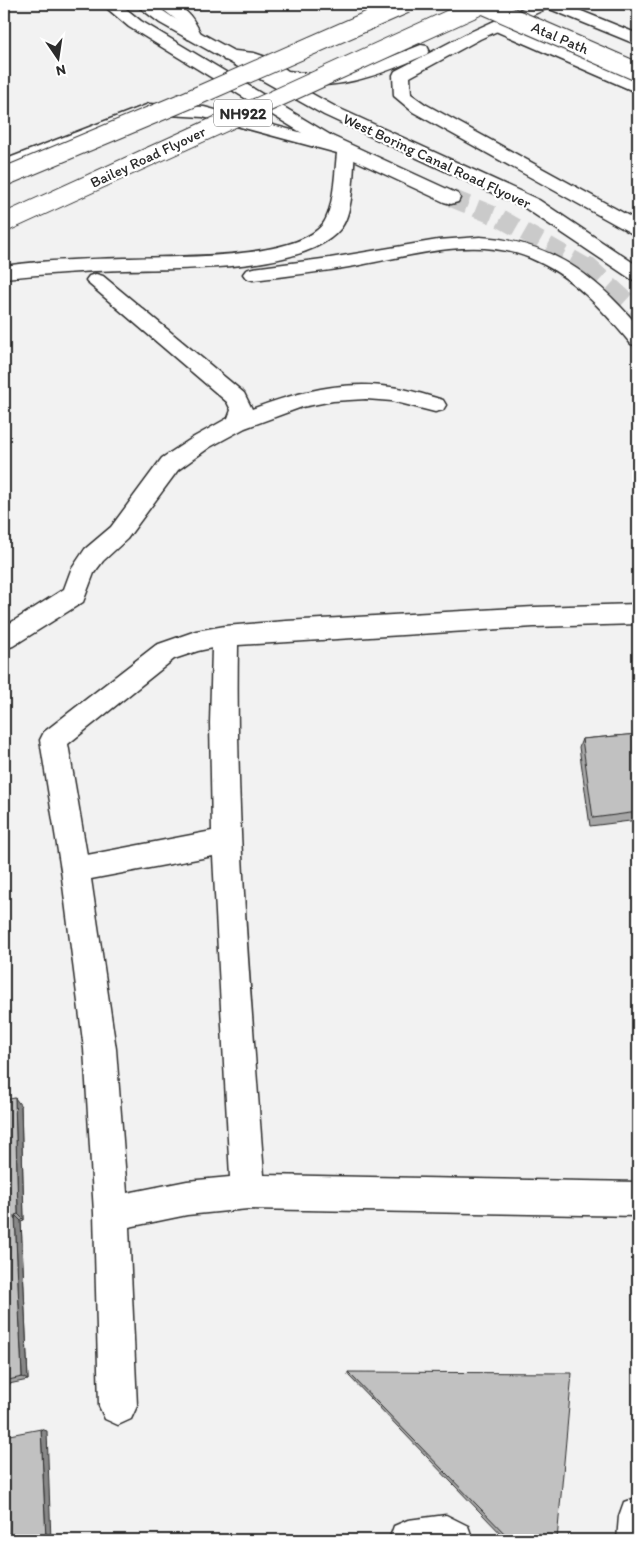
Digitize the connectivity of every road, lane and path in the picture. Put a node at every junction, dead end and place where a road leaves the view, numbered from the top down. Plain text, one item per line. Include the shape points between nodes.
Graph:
1 (110, 4) edge
2 (143, 4) edge
3 (406, 4) edge
4 (482, 4) edge
5 (521, 4) edge
6 (544, 4) edge
7 (551, 4) edge
8 (166, 5) edge
9 (597, 23) junction
10 (497, 26) junction
11 (194, 36) junction
12 (638, 40) edge
13 (555, 51) junction
14 (638, 53) edge
15 (230, 56) junction
16 (638, 72) edge
17 (638, 88) edge
18 (346, 150) junction
19 (4, 166) edge
20 (4, 177) edge
21 (451, 198) tunnel mouth
22 (4, 223) edge
23 (638, 229) edge
24 (4, 272) edge
25 (637, 275) edge
26 (96, 280) junction
27 (4, 290) edge
28 (638, 339) edge
29 (435, 405) dead end
30 (236, 423) junction
31 (638, 614) edge
32 (224, 636) junction
33 (4, 640) edge
34 (226, 841) junction
35 (75, 870) junction
36 (248, 1192) junction
37 (638, 1199) edge
38 (110, 1213) junction
39 (118, 1406) dead end
40 (638, 1516) edge
41 (408, 1540) edge
42 (454, 1540) edge
43 (636, 1540) edge

1 - 18 main road via 135,24
2 - 11 main road, West Boring Canal Road Flyover
3 - 20 main road, Bailey Road Flyover / NH922, bridge
4 - 16 main road, Atal Path, bridge
4 - 22 main road, Bailey Road Flyover / NH922, bridge
5 - 14 main road, Atal Path
5 - 15 main road via 412,54 338,80 294,78 246,56
6 - 10 main road
7 - 9 main road
8 - 11 main road via 186,19
9 - 12 main road
9 - 13 main road
10 - 13 main road
10 - 23 main road via 402,75 403,96 419,108
11 - 15 main road, West Boring Canal Road Flyover
13 - 17 main road
15 - 25 main road, West Boring Canal Road Flyover via 330,112 532,204
18 - 19 main road via 204,112 149,110
18 - 21 main road
18 - 24 main road via 342,191 333,226 316,241 270,255 237,260
26 - 27 main road via 33,282
26 - 28 main road via 240,276 437,247 492,243 521,248 566,268 621,318
26 - 30 main road via 236,398 242,410
29 - 30 main road via 392,394 333,394 298,400
30 - 33 main road via 170,464 119,533 94,555 74,594
31 - 32 main road via 524,617
32 - 34 main road
32 - 35 main road via 196,641 165,652 54,740
34 - 35 main road
34 - 36 main road
35 - 38 main road via 100,1049
36 - 37 main road
36 - 38 main road via 187,1198
38 - 39 main road
40 - 43 main road
41 - 42 main road via 446,1534

